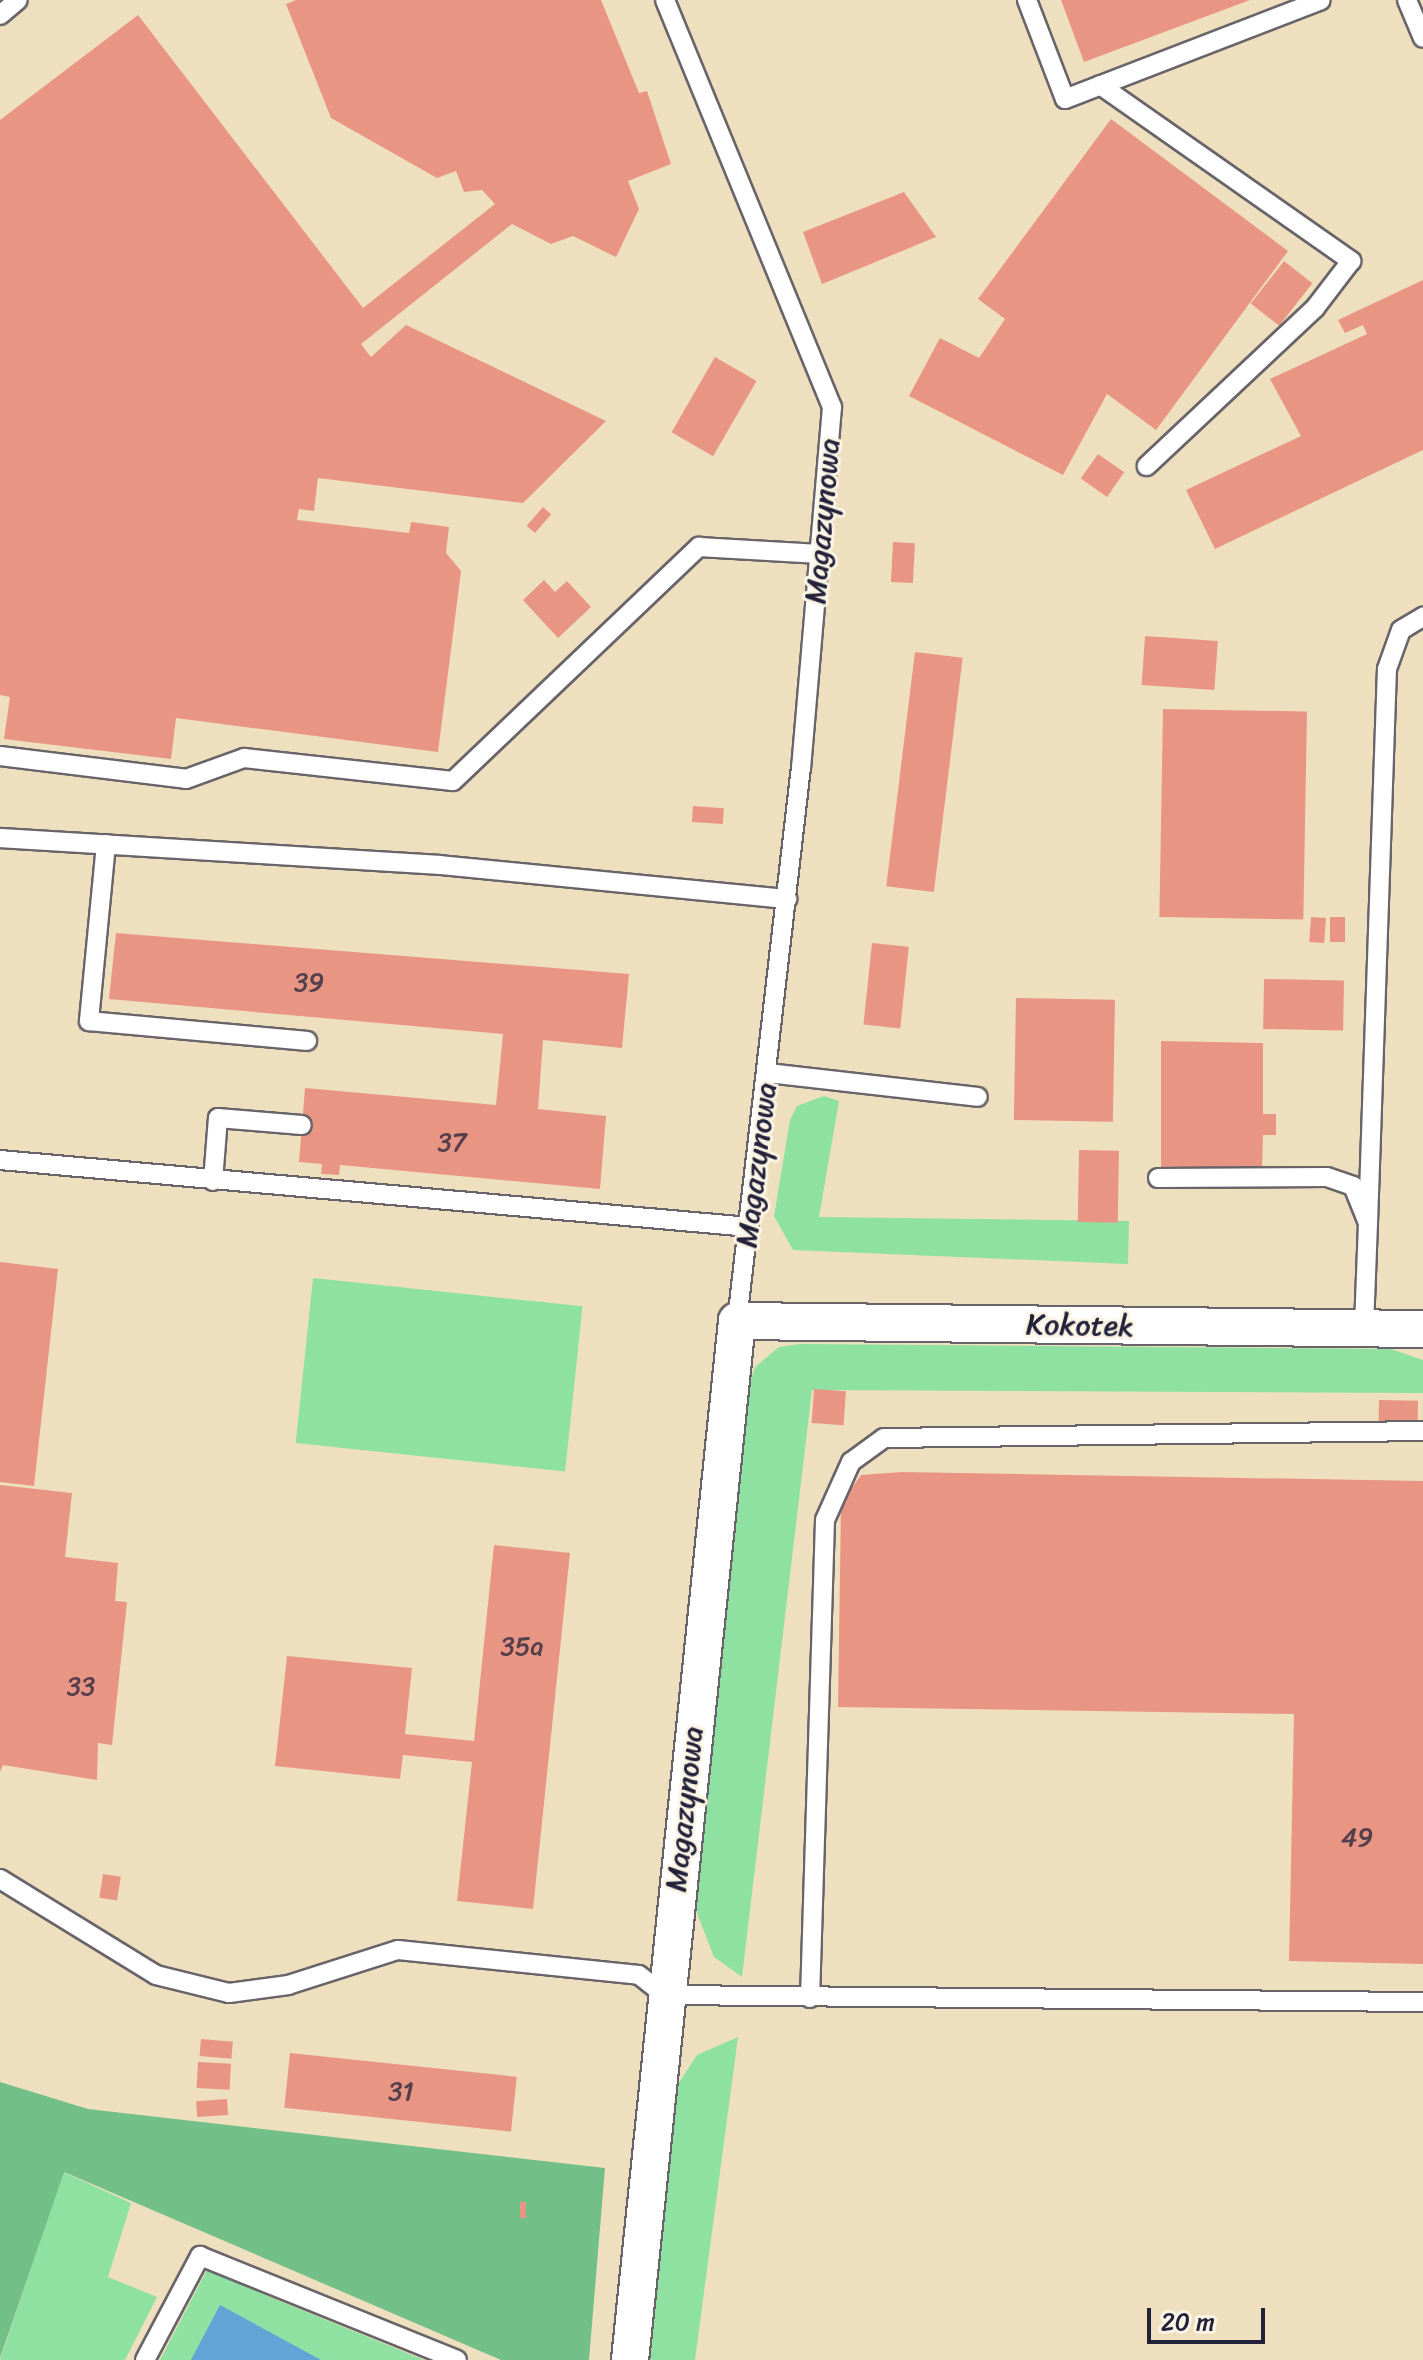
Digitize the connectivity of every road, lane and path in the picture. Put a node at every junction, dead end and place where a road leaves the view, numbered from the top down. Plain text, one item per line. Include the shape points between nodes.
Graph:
1 (18, 0) edge
2 (665, 0) edge
3 (1027, 0) edge
4 (1321, 0) edge
5 (1407, 0) edge
6 (0, 15) edge
7 (1423, 38) edge
8 (1100, 85) junction
9 (1147, 466) dead end
10 (820, 554) junction
11 (1423, 617) edge
12 (0, 756) edge
13 (0, 838) edge
14 (106, 844) junction
15 (787, 899) junction
16 (307, 1041) dead end
17 (768, 1073) junction
18 (978, 1097) dead end
19 (302, 1125) dead end
20 (0, 1160) edge
21 (1158, 1178) dead end
22 (213, 1181) junction
23 (1368, 1223) junction
24 (749, 1227) junction
25 (737, 1321) junction
26 (1364, 1329) junction
27 (1423, 1329) edge
28 (1423, 1431) edge
29 (0, 1879) edge
30 (665, 1995) junction
31 (810, 1998) junction
32 (1423, 2002) edge
33 (145, 2360) edge
34 (457, 2360) edge
35 (630, 2360) edge

1 - 6 lane
2 - 10 lane, Magazynowa via 832,407
3 - 8 lane via 1065,99
4 - 8 lane
5 - 7 lane
8 - 9 lane via 1351,261 1315,308
10 - 12 lane via 699,547 453,781 244,758 186,779
10 - 15 lane, Magazynowa
11 - 23 lane via 1401,630 1387,669
13 - 14 lane
14 - 15 lane via 440,865
14 - 16 lane via 89,1021
15 - 17 lane, Magazynowa
17 - 18 lane
17 - 24 lane, Magazynowa
19 - 22 lane via 218,1118
20 - 22 lane
21 - 23 lane via 1327,1177 1353,1186
22 - 24 lane
23 - 26 lane
24 - 25 lane, Magazynowa
25 - 26 street, Kokotek
25 - 30 street, Magazynowa
26 - 27 street, Kokotek
28 - 31 lane via 884,1438 851,1462 825,1520
29 - 30 lane via 156,1975 229,1993 288,1985 398,1950 639,1975
30 - 31 lane
30 - 35 street, Magazynowa
31 - 32 lane
33 - 34 lane via 200,2256

